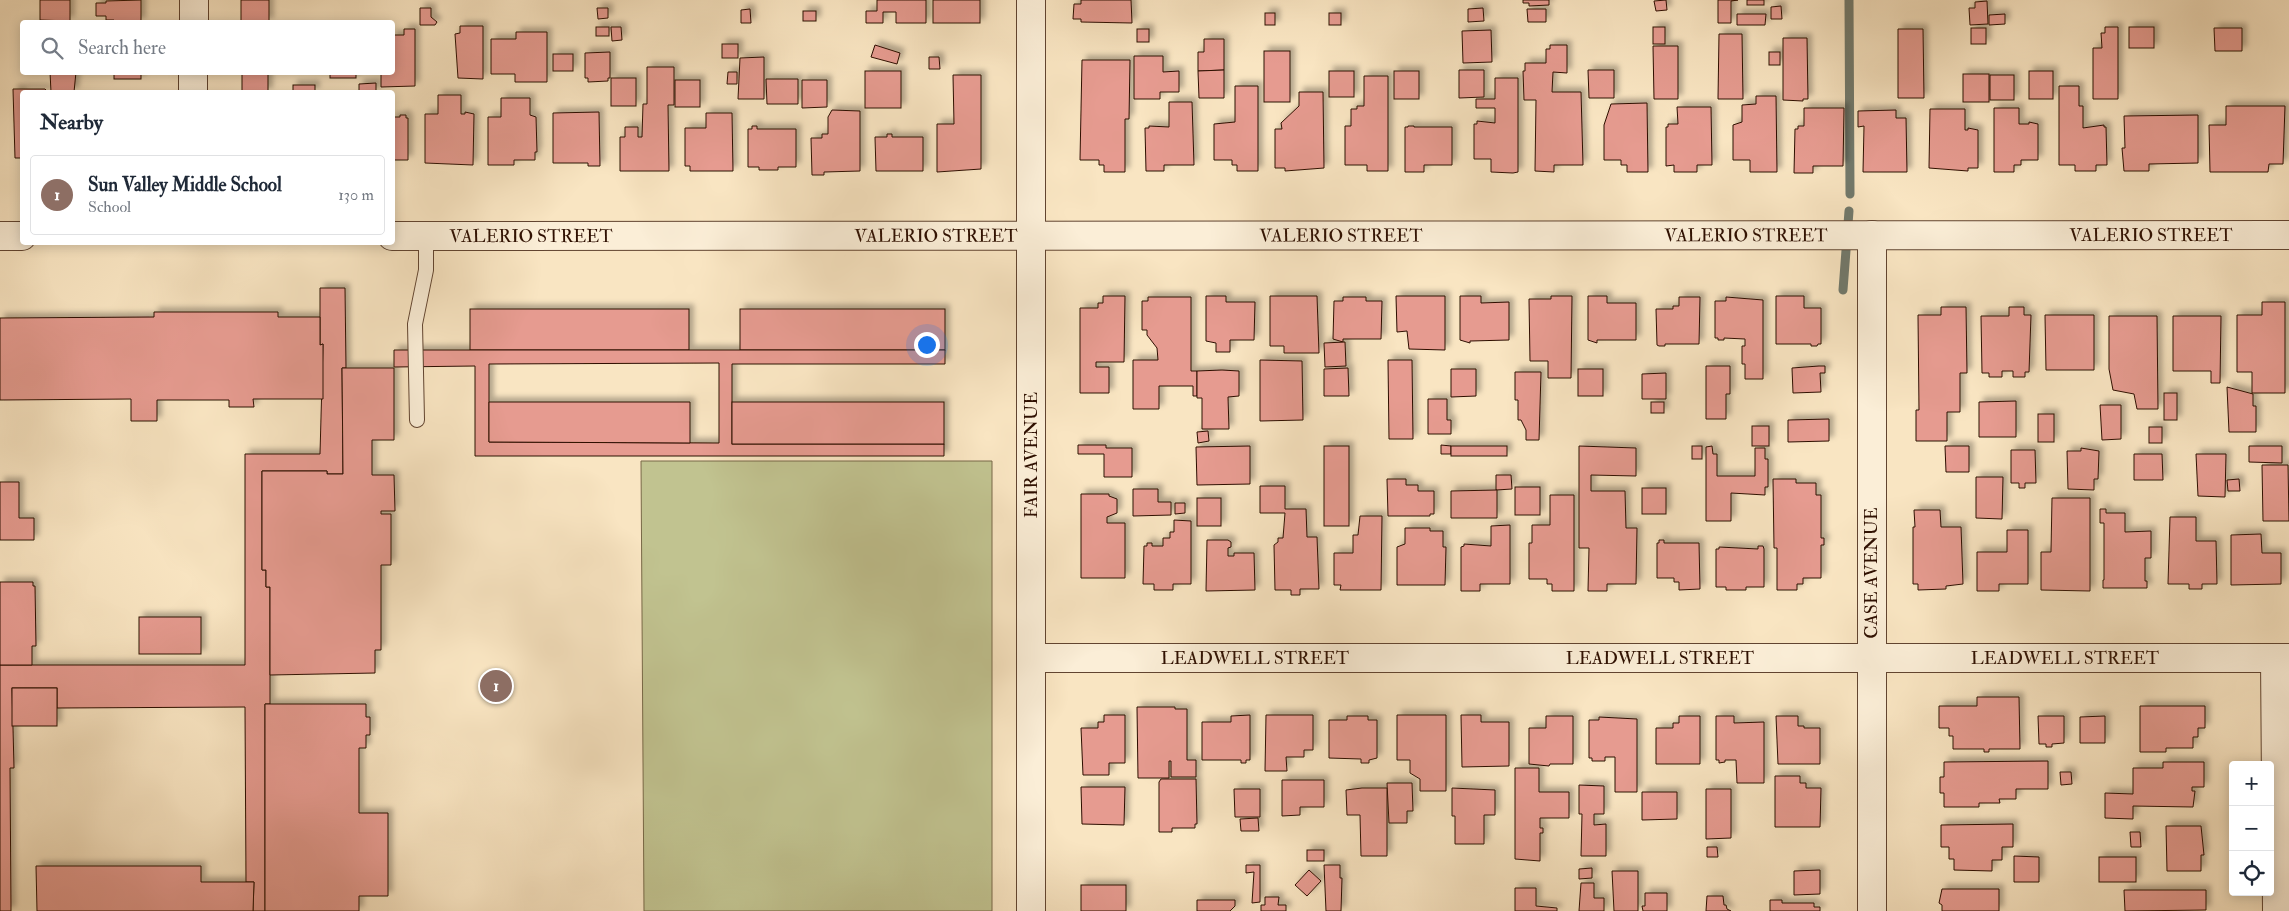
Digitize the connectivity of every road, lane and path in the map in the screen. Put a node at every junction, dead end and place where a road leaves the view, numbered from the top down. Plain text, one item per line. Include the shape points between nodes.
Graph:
1 (194, 0) edge
2 (1031, 0) edge
3 (194, 20) edge
4 (193, 75) edge
5 (193, 90) edge
6 (1872, 235) junction
7 (2289, 235) edge
8 (0, 236) edge
9 (20, 236) edge
10 (395, 236) edge
11 (426, 236) junction
12 (1031, 236) junction
13 (417, 420) dead end
14 (1031, 658) junction
15 (1871, 658) junction
16 (2282, 658) edge
17 (1031, 911) edge
18 (1872, 911) edge
19 (2276, 911) edge

1 - 3 street
2 - 12 street, FAIR AVENUE
4 - 5 street
6 - 7 street, VALERIO STREET
6 - 12 street, VALERIO STREET
6 - 15 street, CASE AVENUE
8 - 9 street
10 - 11 street, VALERIO STREET
11 - 12 street, VALERIO STREET
11 - 13 lane via 426,270 415,324
12 - 14 street, FAIR AVENUE
14 - 15 street, LEADWELL STREET
14 - 17 street, FAIR AVENUE
15 - 16 street, LEADWELL STREET
15 - 18 street, CASE AVENUE
16 - 19 street

